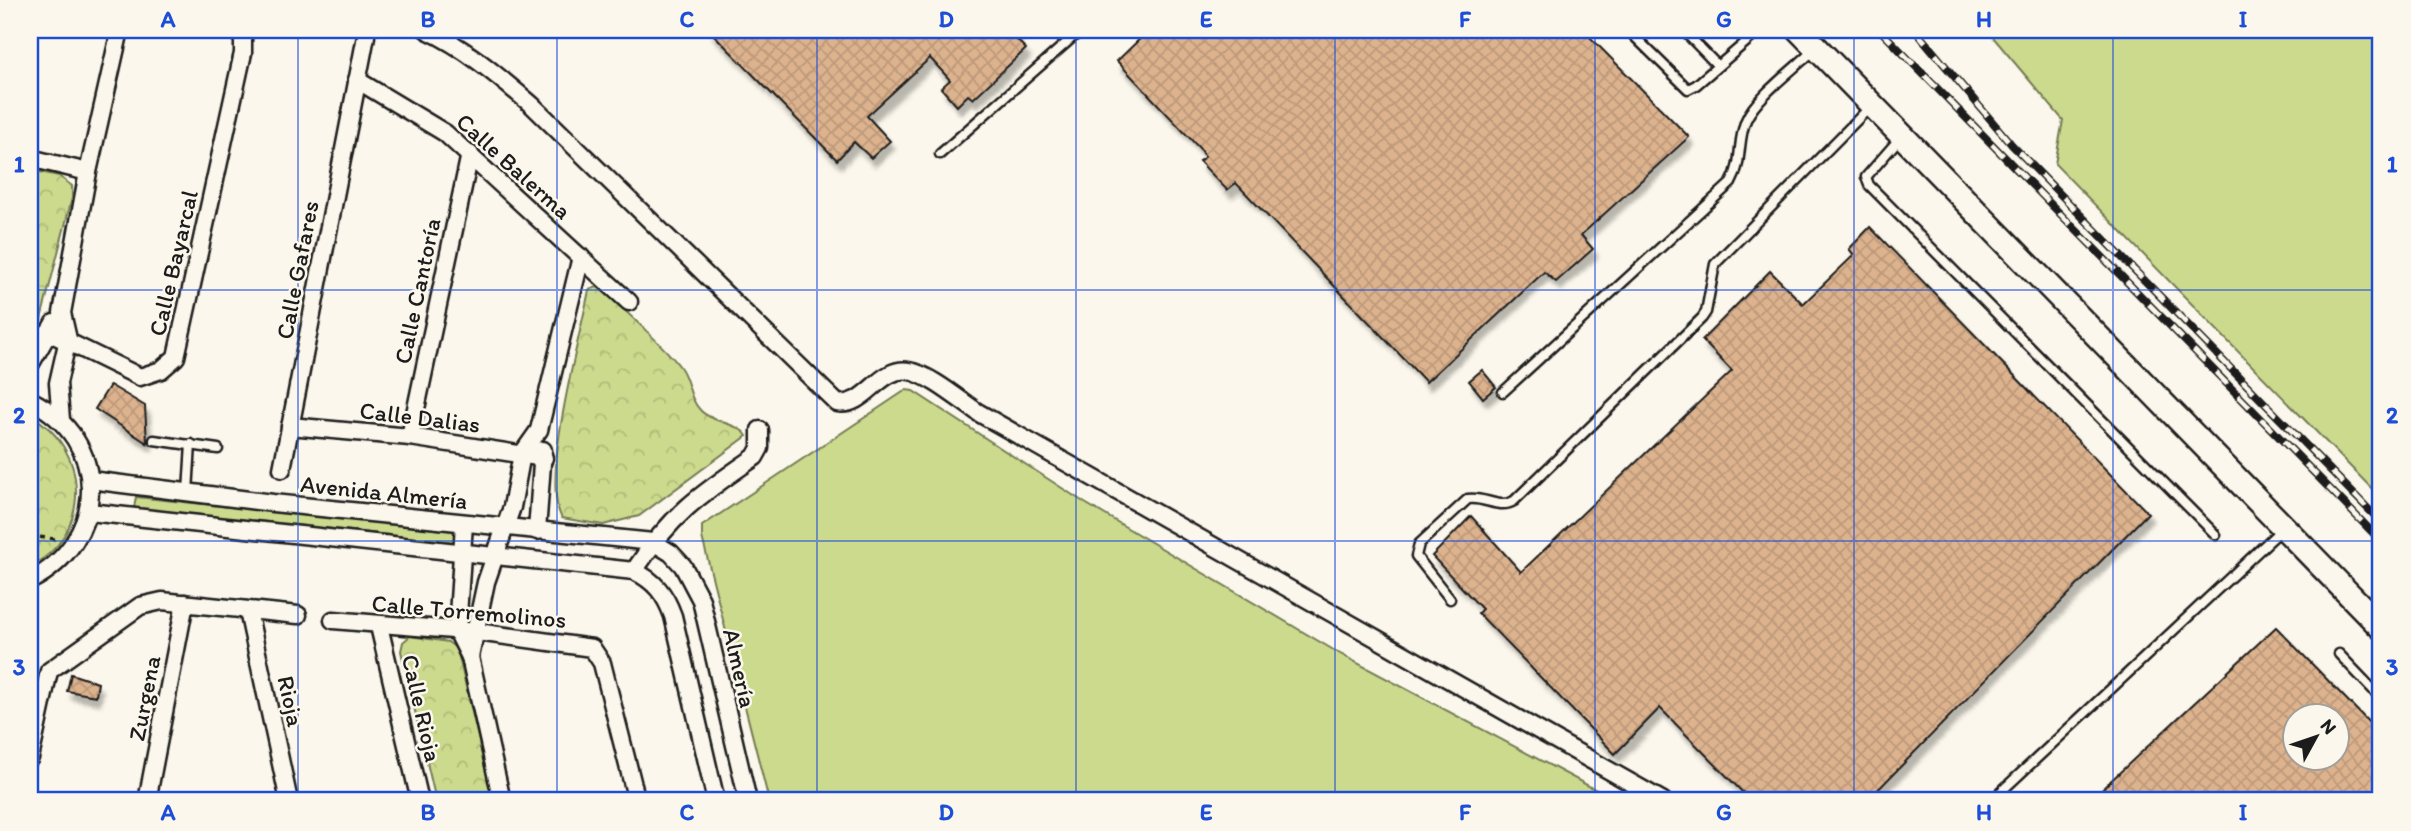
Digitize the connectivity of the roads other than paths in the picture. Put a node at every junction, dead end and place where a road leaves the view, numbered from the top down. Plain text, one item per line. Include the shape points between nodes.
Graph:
1 (120, 30) edge
2 (427, 30) edge
3 (1081, 30) edge
4 (1628, 30) edge
5 (1683, 30) edge
6 (1760, 30) edge
7 (1799, 30) edge
8 (238, 34) edge
9 (366, 36) dead end
10 (1816, 47) junction
11 (1718, 66) junction
12 (357, 80) junction
13 (1872, 105) junction
14 (1902, 136) junction
15 (470, 154) junction
16 (940, 154) dead end
17 (30, 158) edge
18 (88, 172) junction
19 (581, 257) junction
20 (629, 302) dead end
21 (62, 313) junction
22 (48, 332) junction
23 (68, 339) junction
24 (30, 365) edge
25 (1503, 391) dead end
26 (30, 400) edge
27 (61, 420) junction
28 (290, 426) junction
29 (539, 430) junction
30 (760, 430) dead end
31 (410, 437) junction
32 (154, 440) dead end
33 (191, 444) junction
34 (218, 449) dead end
35 (522, 454) junction
36 (544, 458) junction
37 (282, 469) dead end
38 (90, 480) junction
39 (188, 492) junction
40 (89, 512) junction
41 (464, 524) junction
42 (505, 527) junction
43 (2284, 527) junction
44 (537, 531) junction
45 (2216, 535) dead end
46 (653, 542) junction
47 (461, 552) junction
48 (671, 553) joint
49 (494, 557) junction
50 (634, 571) junction
51 (30, 581) edge
52 (1450, 599) dead end
53 (185, 603) junction
54 (248, 611) junction
55 (298, 615) dead end
56 (333, 621) dead end
57 (379, 626) junction
58 (2381, 627) edge
59 (457, 631) junction
60 (477, 632) junction
61 (2339, 654) dead end
62 (470, 657) junction
63 (2381, 698) edge
64 (30, 758) edge
65 (148, 801) edge
66 (289, 801) edge
67 (420, 801) edge
68 (502, 801) edge
69 (637, 801) edge
70 (716, 801) edge
71 (748, 801) edge
72 (1663, 801) edge
73 (1991, 801) edge

1 - 18 street
2 - 72 street via 492,71 532,105 837,403 856,400 891,373 919,374 979,413
3 - 16 lane
4 - 11 lane via 1688,89
5 - 11 lane
6 - 11 lane
7 - 10 street
8 - 23 street, Calle Bayarcal via 243,54 176,357 161,370 140,377
9 - 12 street, Calle Gafares
10 - 13 street
10 - 25 lane via 1750,111 1742,135 1741,161 1731,183
12 - 15 street, Calle Balerma via 445,133
12 - 28 street, Calle Gafares
13 - 14 street
13 - 52 lane via 1715,264 1702,318 1524,492 1508,505 1468,499 1419,544 1416,556
14 - 43 street
14 - 45 lane via 1866,177 1869,185
15 - 19 street, Calle Balerma
15 - 31 street, Calle Cantoría
17 - 18 street
18 - 21 street
19 - 20 street, Calle Balerma
19 - 29 street
21 - 22 street
21 - 23 street
22 - 23 street, Calle Bayarcal
22 - 24 street
23 - 27 street via 58,383
26 - 27 street
27 - 38 street via 75,437
28 - 31 street, Calle Dalias
28 - 37 street, Calle Gafares
29 - 35 street
29 - 36 street
30 - 46 street via 755,457 689,503
31 - 35 street, Calle Dalias
32 - 33 lane
33 - 34 lane
33 - 39 lane
35 - 36 street, Calle Dalias
35 - 42 street
36 - 44 street
38 - 39 street, Avenida Almería
38 - 40 street
39 - 41 street, Avenida Almería
40 - 47 street
40 - 51 street via 76,544 52,570
41 - 42 street, Avenida Almería
41 - 47 street
42 - 44 street, Avenida Almería
42 - 49 street
43 - 58 street
43 - 73 lane
44 - 46 street, Avenida Almería
46 - 48 street, Avenida Almería
46 - 50 street
47 - 49 street
47 - 59 street
48 - 71 street, Almería via 701,600
49 - 50 street
49 - 60 street
50 - 70 street via 660,589 673,616
53 - 54 street
53 - 64 street via 162,601 140,606 57,664 45,680
53 - 65 street, Zurgena
54 - 55 street
54 - 66 street, Rioja
56 - 57 street, Calle Torremolinos
57 - 59 street, Calle Torremolinos
57 - 67 street, Calle Rioja
59 - 60 street, Calle Torremolinos
59 - 62 street
60 - 62 street
60 - 69 street, Calle Torremolinos via 586,645 597,654
61 - 63 lane
62 - 68 street

